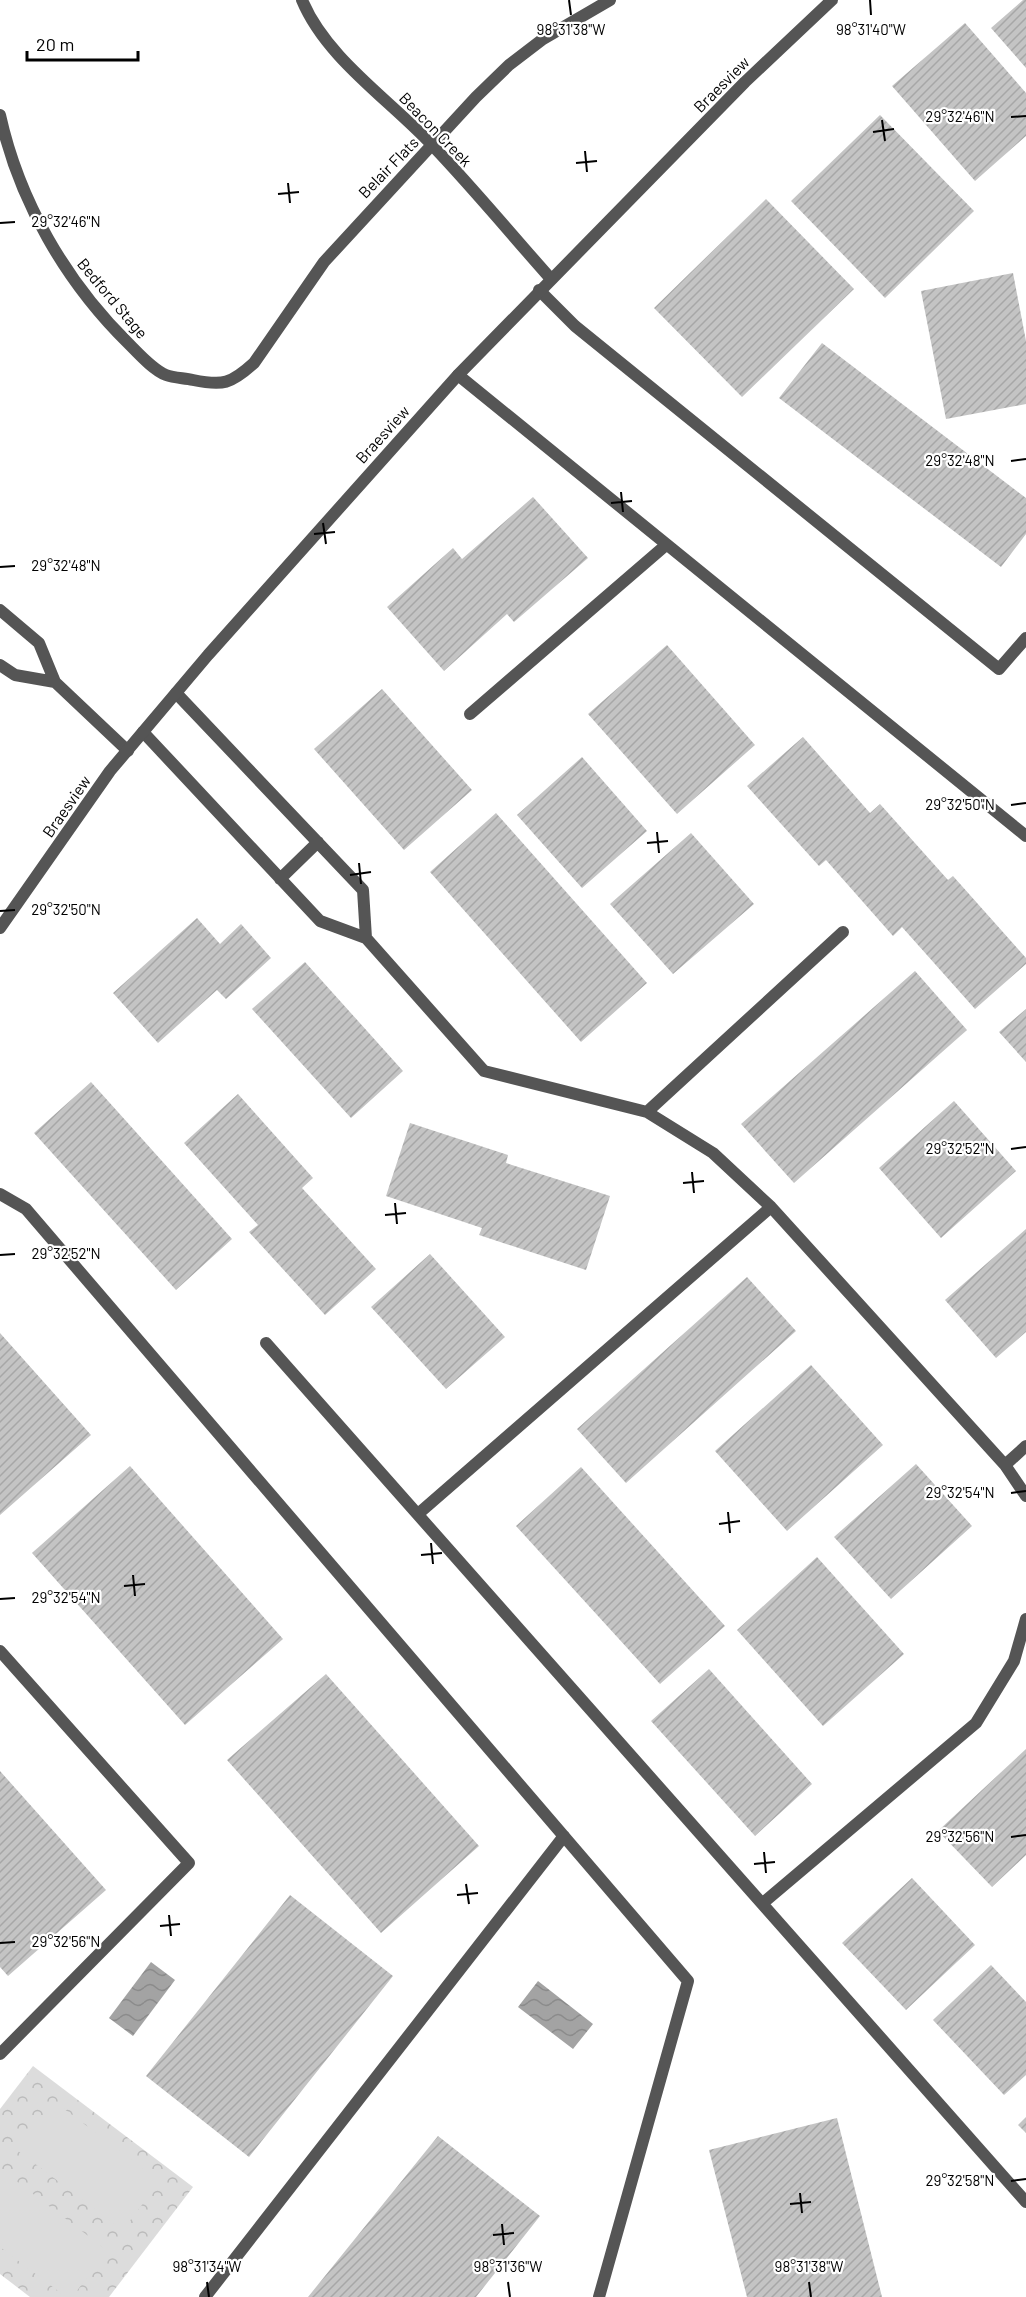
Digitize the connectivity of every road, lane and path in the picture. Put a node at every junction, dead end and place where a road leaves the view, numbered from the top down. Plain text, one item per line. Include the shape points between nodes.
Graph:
1 (302, 0) edge
2 (610, 0) edge
3 (832, 0) edge
4 (0, 115) edge
5 (432, 145) junction
6 (551, 279) junction
7 (539, 290) junction
8 (458, 375) junction
9 (219, 385) joint
10 (666, 545) junction
11 (0, 610) edge
12 (1026, 638) edge
13 (0, 665) edge
14 (55, 682) junction
15 (176, 693) junction
16 (470, 714) dead end
17 (143, 732) junction
18 (128, 751) junction
19 (1026, 836) edge
20 (318, 842) junction
21 (280, 879) junction
22 (0, 928) edge
23 (843, 932) dead end
24 (366, 938) junction
25 (647, 1112) junction
26 (0, 1194) edge
27 (771, 1207) junction
28 (266, 1342) dead end
29 (1026, 1446) edge
30 (1005, 1466) junction
31 (1026, 1496) edge
32 (418, 1514) junction
33 (1026, 1619) edge
34 (0, 1651) edge
35 (564, 1836) junction
36 (763, 1903) junction
37 (0, 2054) edge
38 (1026, 2202) edge
39 (205, 2297) edge
40 (599, 2297) edge

1 - 5 street, Beacon Creek via 320,32 341,57
2 - 5 street, Belair Flats via 543,39 509,65
3 - 6 street, Braesview via 745,82
4 - 9 street, Bedford Stage via 42,228 92,303 137,352 164,374
5 - 6 street, Beacon Creek
5 - 9 street, Belair Flats via 324,262 254,363
6 - 7 street, Braesview
7 - 8 street, Braesview
7 - 12 street via 574,326 999,669
8 - 10 street
8 - 15 street, Braesview
10 - 16 street
10 - 19 street
11 - 14 street via 39,643
13 - 14 street via 15,675
14 - 18 street
15 - 17 street, Braesview
15 - 20 street
17 - 18 street, Braesview
17 - 21 street
18 - 22 street, Braesview
20 - 21 street
20 - 24 street via 363,890
21 - 24 street via 320,921
23 - 25 street
24 - 25 street via 484,1071
25 - 27 street via 713,1153
26 - 35 street via 26,1209
27 - 30 street
27 - 32 street
28 - 32 street
29 - 30 street
30 - 31 street
32 - 36 street
33 - 36 street via 1014,1661 976,1723
34 - 37 street via 189,1863
35 - 39 street
35 - 40 street via 688,1981
36 - 38 street

